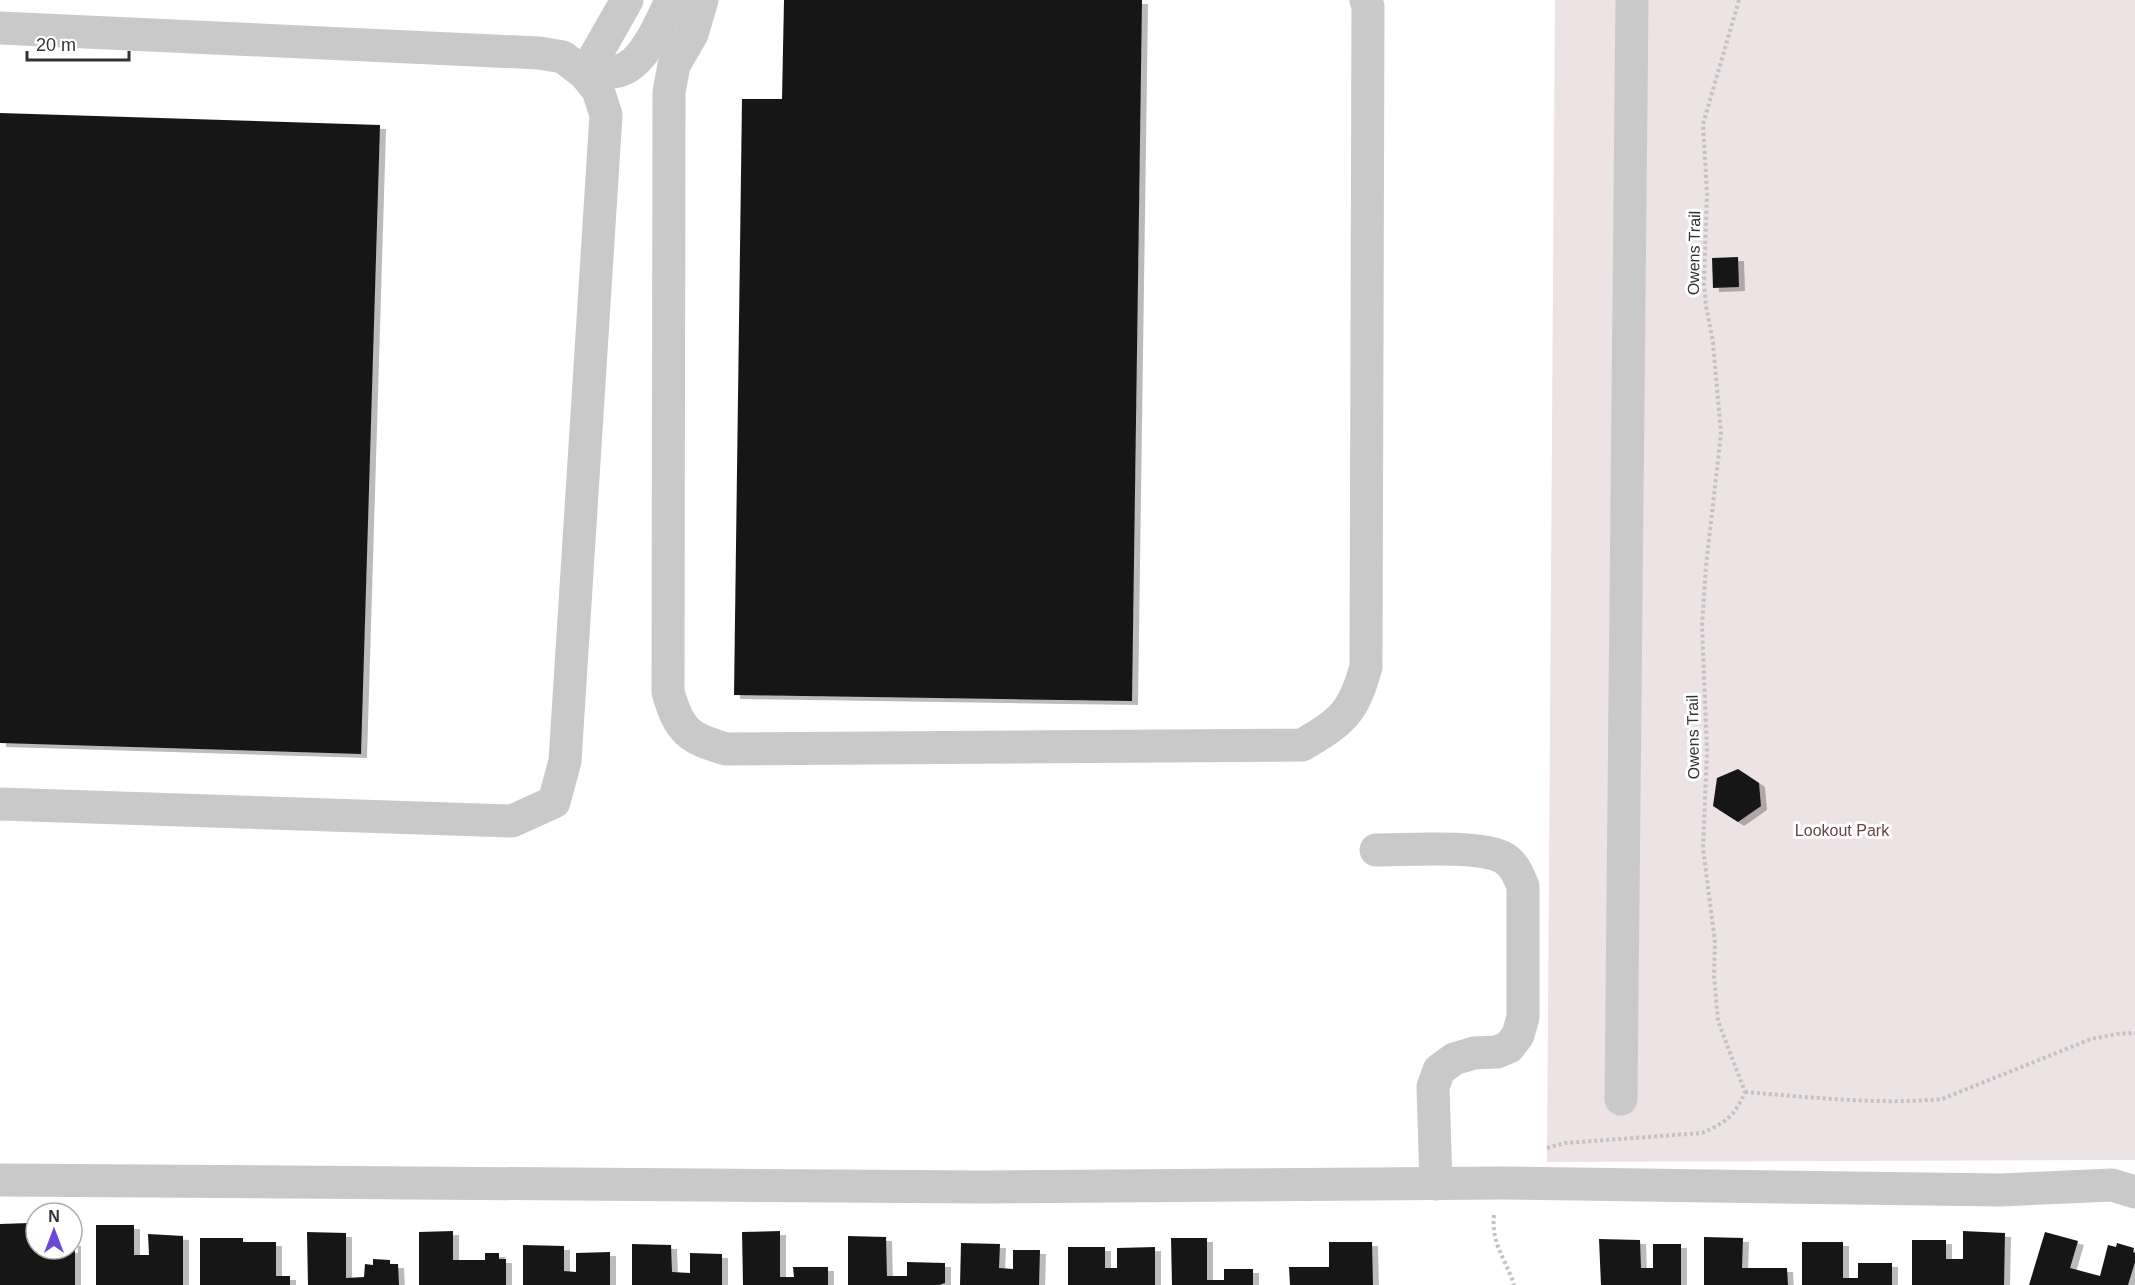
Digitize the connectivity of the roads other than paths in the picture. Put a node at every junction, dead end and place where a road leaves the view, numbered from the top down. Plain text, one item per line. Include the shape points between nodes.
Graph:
1 (627, 0) edge
2 (671, 0) edge
3 (702, 0) edge
4 (1366, 0) edge
5 (1632, 0) edge
6 (0, 28) edge
7 (585, 74) junction
8 (0, 804) edge
9 (1376, 850) dead end
10 (1621, 1099) dead end
11 (0, 1180) edge
12 (1436, 1184) junction
13 (2135, 1192) edge

1 - 7 lane
2 - 7 lane via 655,35 631,66 620,71
3 - 4 lane via 692,34 674,65 669,92 668,692 674,713 686,732 726,749 1302,746 1349,711 1359,694 1366,666
5 - 10 lane
6 - 7 lane via 539,53 563,57
7 - 8 lane via 598,90 606,115 565,761 554,802 512,821
9 - 12 lane via 1472,850 1502,857 1515,867 1523,886 1521,1026 1509,1047 1454,1059 1439,1070 1433,1087
11 - 12 lane via 971,1186
12 - 13 lane via 2000,1190 2112,1185

